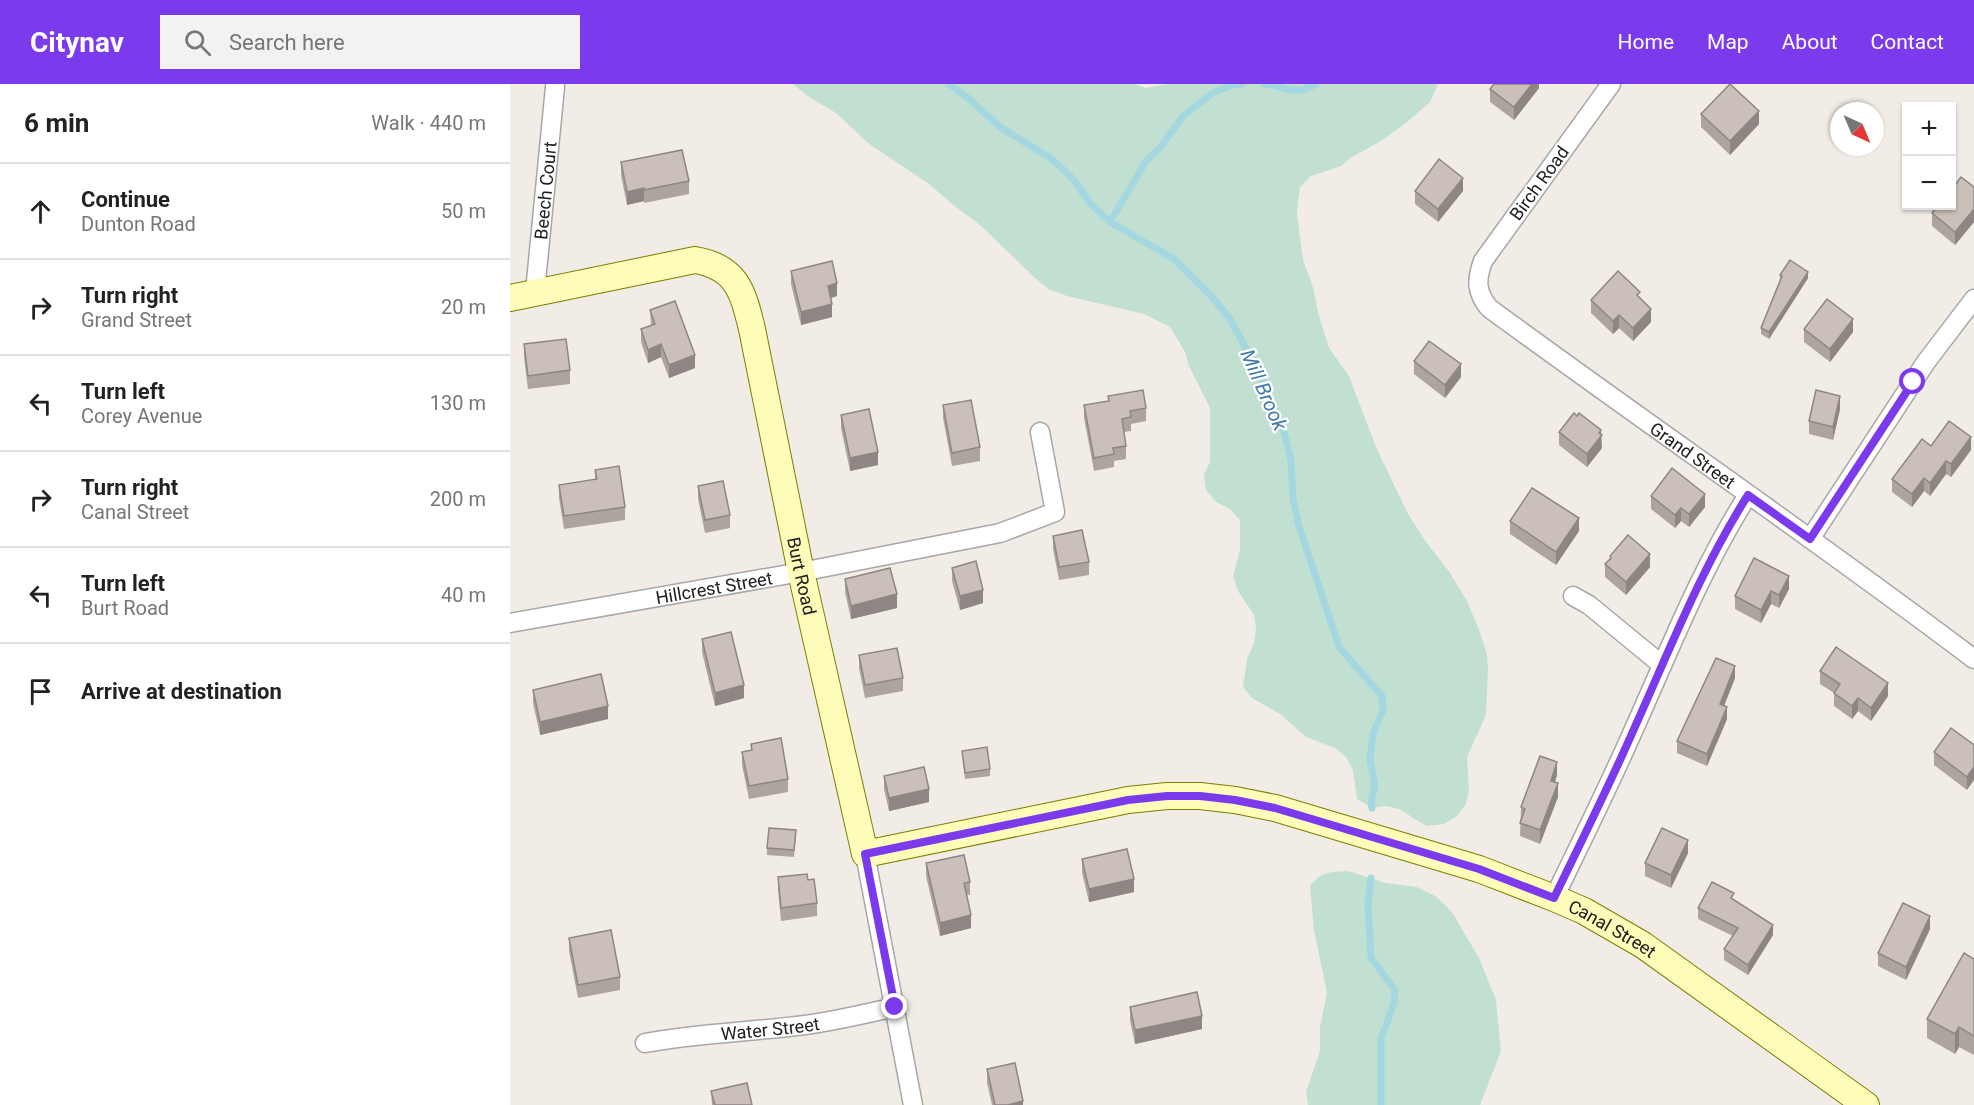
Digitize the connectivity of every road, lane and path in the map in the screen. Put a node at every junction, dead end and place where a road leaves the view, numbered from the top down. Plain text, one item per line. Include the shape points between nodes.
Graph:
1 (1611, 84) edge
2 (555, 87) dead end
3 (1478, 287) joint
4 (522, 295) edge
5 (1974, 299) edge
6 (1040, 432) dead end
7 (1748, 495) junction
8 (1810, 539) junction
9 (801, 572) junction
10 (1573, 596) dead end
11 (510, 623) edge
12 (1974, 659) edge
13 (1662, 665) junction
14 (865, 854) junction
15 (1554, 898) junction
16 (895, 1007) junction
17 (645, 1043) dead end
18 (913, 1105) edge
19 (1866, 1105) edge

1 - 3 street, Birch Road via 1483,261
2 - 4 street, Beech Court
3 - 7 street, Grand Street via 1490,308
4 - 9 street, Burt Road via 695,260 716,265 731,277 745,299 753,329
5 - 8 street via 1926,362
6 - 9 street, Hillcrest Street via 1055,512 1000,533
7 - 8 street, Grand Street
7 - 13 street via 1714,552
8 - 12 street, Grand Street
9 - 11 street, Hillcrest Street
9 - 14 street, Burt Road
10 - 13 street
13 - 15 street
14 - 15 street, Canal Street via 1118,802 1200,796 1316,819 1479,869
14 - 16 street, Burt Road
15 - 19 street, Canal Street via 1643,945
16 - 17 street, Water Street via 805,1025
16 - 18 street, Burt Road

